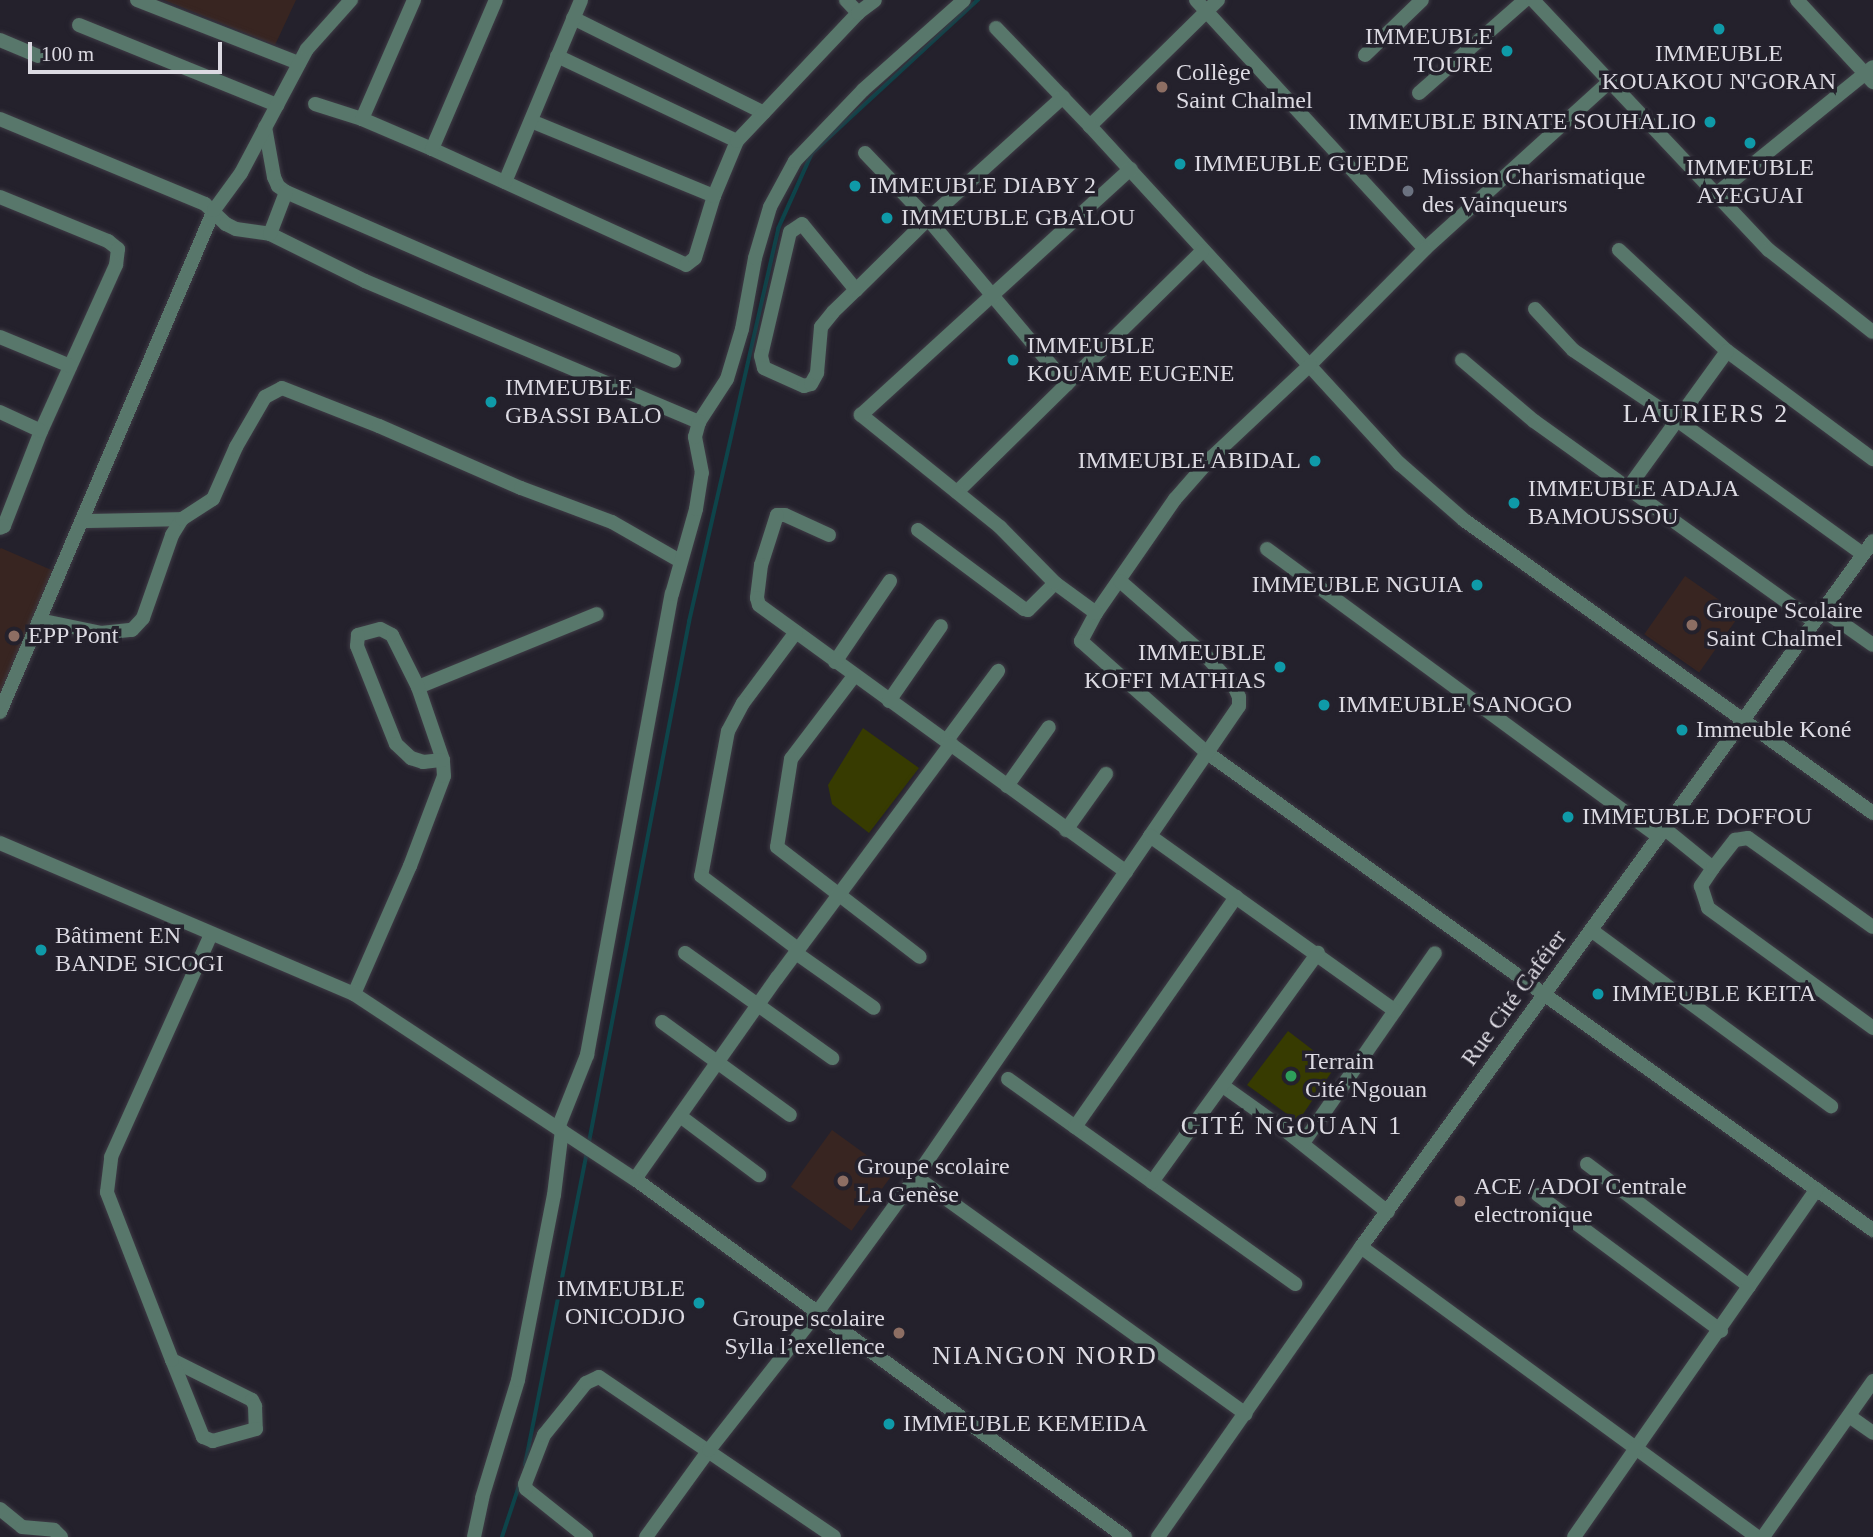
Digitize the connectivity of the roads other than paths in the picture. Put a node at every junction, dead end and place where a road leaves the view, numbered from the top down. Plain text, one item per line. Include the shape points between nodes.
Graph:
1 (137, 0) edge
2 (351, 0) edge
3 (414, 0) edge
4 (496, 0) edge
5 (581, 0) edge
6 (846, 0) edge
7 (875, 0) edge
8 (1218, 0) edge
9 (1422, 0) edge
10 (1525, 0) edge
11 (1533, 0) edge
12 (1797, 0) edge
13 (970, 1) edge
14 (1201, 6) edge
15 (858, 13) junction
16 (573, 18) junction
17 (79, 25) dead end
18 (996, 28) dead end
19 (0, 40) edge
20 (1365, 55) dead end
21 (38, 56) dead end
22 (557, 56) junction
23 (299, 64) junction
24 (1870, 74) edge
25 (1609, 82) junction
26 (1419, 93) dead end
27 (1063, 97) junction
28 (277, 104) junction
29 (315, 104) dead end
30 (764, 113) junction
31 (0, 119) edge
32 (362, 119) junction
33 (531, 121) junction
34 (1090, 126) junction
35 (265, 127) junction
36 (737, 141) junction
37 (432, 149) junction
38 (865, 153) dead end
39 (1130, 169) junction
40 (505, 182) junction
41 (286, 191) junction
42 (1716, 195) junction
43 (715, 196) junction
44 (0, 197) edge
45 (214, 210) junction
46 (928, 219) junction
47 (270, 234) junction
48 (1426, 249) junction
49 (1619, 250) dead end
50 (1202, 251) junction
51 (856, 290) junction
52 (991, 295) junction
53 (1535, 309) dead end
54 (1873, 332) edge
55 (0, 337) edge
56 (1727, 351) junction
57 (674, 360) dead end
58 (1462, 360) dead end
59 (1310, 365) junction
60 (70, 366) junction
61 (1067, 384) junction
62 (0, 412) edge
63 (1677, 420) junction
64 (699, 422) junction
65 (41, 431) junction
66 (1873, 459) edge
67 (1628, 488) junction
68 (957, 492) junction
69 (182, 519) junction
70 (82, 521) junction
71 (0, 527) edge
72 (918, 530) dead end
73 (830, 535) dead end
74 (1873, 541) edge
75 (1267, 549) dead end
76 (1863, 554) junction
77 (680, 561) junction
78 (890, 581) dead end
79 (1120, 581) junction
80 (1055, 583) junction
81 (1822, 609) junction
82 (1096, 613) junction
83 (597, 614) dead end
84 (39, 620) junction
85 (1813, 621) junction
86 (941, 626) dead end
87 (796, 632) junction
88 (1873, 645) edge
89 (835, 662) junction
90 (998, 671) dead end
91 (854, 676) junction
92 (418, 687) junction
93 (889, 701) junction
94 (0, 712) edge
95 (1742, 720) junction
96 (1049, 727) dead end
97 (949, 742) junction
98 (1206, 752) junction
99 (443, 760) junction
100 (1106, 774) dead end
101 (1007, 786) junction
102 (1873, 813) edge
103 (1066, 830) junction
104 (1662, 833) junction
105 (1150, 836) junction
106 (0, 843) edge
107 (1713, 868) junction
108 (1126, 872) junction
109 (839, 894) junction
110 (1236, 897) junction
111 (1873, 927) edge
112 (1591, 930) junction
113 (211, 934) junction
114 (797, 951) junction
115 (685, 953) dead end
116 (1318, 953) junction
117 (1435, 953) dead end
118 (920, 957) dead end
119 (354, 994) junction
120 (1544, 994) junction
121 (757, 1007) junction
122 (874, 1008) dead end
123 (1395, 1011) junction
124 (662, 1022) dead end
125 (1873, 1028) edge
126 (832, 1058) dead end
127 (717, 1063) junction
128 (1008, 1079) dead end
129 (1223, 1086) junction
130 (1831, 1105) dead end
131 (790, 1115) dead end
132 (680, 1116) junction
133 (1075, 1126) junction
134 (561, 1130) junction
135 (1303, 1143) junction
136 (1587, 1164) dead end
137 (759, 1175) dead end
138 (916, 1177) junction
139 (635, 1179) junction
140 (1152, 1182) junction
141 (1817, 1189) junction
142 (1538, 1195) dead end
143 (1388, 1212) junction
144 (1873, 1230) edge
145 (1362, 1247) junction
146 (1295, 1284) dead end
147 (1749, 1286) junction
148 (816, 1314) junction
149 (1721, 1331) junction
150 (172, 1360) junction
151 (1873, 1381) edge
152 (1246, 1414) junction
153 (1849, 1416) junction
154 (1873, 1433) edge
155 (1638, 1448) junction
156 (709, 1450) junction
157 (0, 1509) edge
158 (828, 1535) edge
159 (61, 1537) edge
160 (474, 1537) edge
161 (586, 1537) edge
162 (646, 1537) edge
163 (1125, 1537) edge
164 (1158, 1537) edge
165 (1574, 1537) edge
166 (1757, 1537) edge
167 (1763, 1537) edge

1 - 23 street
2 - 23 street via 316,36
3 - 32 street
4 - 37 street
5 - 16 street
6 - 15 street
7 - 15 street
8 - 14 street
9 - 20 street
10 - 26 street
11 - 25 street
12 - 24 street
13 - 64 street via 863,89 795,161 770,207 727,379
14 - 34 street
14 - 48 street
15 - 30 street
16 - 22 street
16 - 30 street
17 - 28 street
18 - 27 street
19 - 21 street
22 - 33 street
22 - 36 street
23 - 28 street
24 - 42 street
25 - 42 street
25 - 48 street
27 - 34 street
27 - 46 street
28 - 35 street
29 - 32 street
30 - 36 street
31 - 45 street
32 - 37 street
33 - 40 street
33 - 43 street
34 - 39 street
35 - 41 street via 274,177
35 - 45 street via 241,173
36 - 43 street
37 - 40 street
38 - 46 street
39 - 50 street
39 - 52 street
40 - 43 street via 685,265 695,258
41 - 47 street
41 - 57 street
42 - 54 street via 1785,263
44 - 60 street via 118,249 116,265
45 - 47 street via 236,229
45 - 70 street
46 - 51 street
46 - 52 street
47 - 64 street via 365,281
48 - 59 street
49 - 56 street
50 - 59 street
50 - 61 street
51 - 51 street via 821,327 817,373 811,384 804,386 764,368 761,356 790,232 802,224
52 - 61 street
52 - 68 street via 861,415
53 - 63 street via 1573,349
55 - 60 street
56 - 63 street
56 - 66 street
58 - 67 street via 1534,421
59 - 79 street via 1212,457 1175,499
59 - 95 street via 1400,464 1464,520
60 - 65 street
61 - 68 street
62 - 65 street
63 - 67 street
63 - 76 street
64 - 77 street via 695,437 702,473
65 - 71 street
67 - 85 street
68 - 80 street via 1000,527
69 - 70 street
69 - 77 street via 213,499 265,397 282,388 612,522
69 - 84 street via 143,618 132,630 101,633
70 - 84 street
72 - 80 street via 1024,609
73 - 87 street via 785,515 777,515 772,525 757,598 759,605
74 - 76 street, Rue Cité Caféier
75 - 104 street
76 - 81 street, Rue Cité Caféier
77 - 134 street via 587,1055
78 - 89 street
79 - 82 street
79 - 98 street via 1208,657 1235,688 1239,706
80 - 82 street
81 - 85 street, Rue Cité Caféier
81 - 88 street
82 - 98 street via 1082,637 1083,645
83 - 92 street
84 - 94 street
85 - 95 street, Rue Cité Caféier
86 - 93 street
87 - 89 street
87 - 114 street via 728,731 701,876
89 - 91 street
90 - 97 street
91 - 93 street
91 - 109 street via 790,759 776,835 777,847
92 - 99 street
92 - 99 street via 392,635 380,629 358,635 357,646 396,744 411,758
93 - 97 street
95 - 102 street
95 - 104 street, Rue Cité Caféier
96 - 101 street
97 - 101 street
97 - 109 street
98 - 105 street
98 - 120 street
99 - 119 street via 439,794
100 - 103 street
101 - 103 street
103 - 108 street
104 - 107 street
104 - 112 street, Rue Cité Caféier
105 - 108 street
105 - 110 street
106 - 113 street
107 - 111 street via 1735,840 1748,838
107 - 125 street via 1701,886 1708,908
108 - 138 street
109 - 114 street
109 - 118 street
110 - 116 street
110 - 133 street
112 - 120 street, Rue Cité Caféier
112 - 130 street
113 - 119 street
113 - 150 street via 107,1172 107,1192
114 - 121 street
114 - 122 street
115 - 121 street
116 - 123 street
116 - 129 street
117 - 123 street
119 - 134 street
120 - 141 street
120 - 143 street, Rue Cité Caféier
121 - 126 street
121 - 127 street
123 - 135 street
124 - 127 street
127 - 131 street
127 - 132 street
128 - 133 street
129 - 135 street
129 - 140 street
132 - 137 street
132 - 139 street
133 - 140 street
134 - 139 street
134 - 160 street via 554,1195 518,1380
135 - 143 street
136 - 147 street
138 - 148 street
138 - 152 street
139 - 148 street
140 - 146 street
141 - 144 street
141 - 147 street
142 - 149 street
143 - 145 street, Rue Cité Caféier
145 - 152 street, Rue Cité Caféier
145 - 155 street
147 - 149 street
148 - 156 street
148 - 163 street
149 - 155 street
150 - 150 street via 207,1441 256,1429 252,1400
151 - 153 street
152 - 164 street, Rue Cité Caféier
153 - 154 street
153 - 167 street
155 - 165 street
155 - 166 street
156 - 158 street
156 - 161 street via 599,1377 592,1378 544,1435 525,1484
156 - 162 street
157 - 159 street via 22,1527 54,1530

